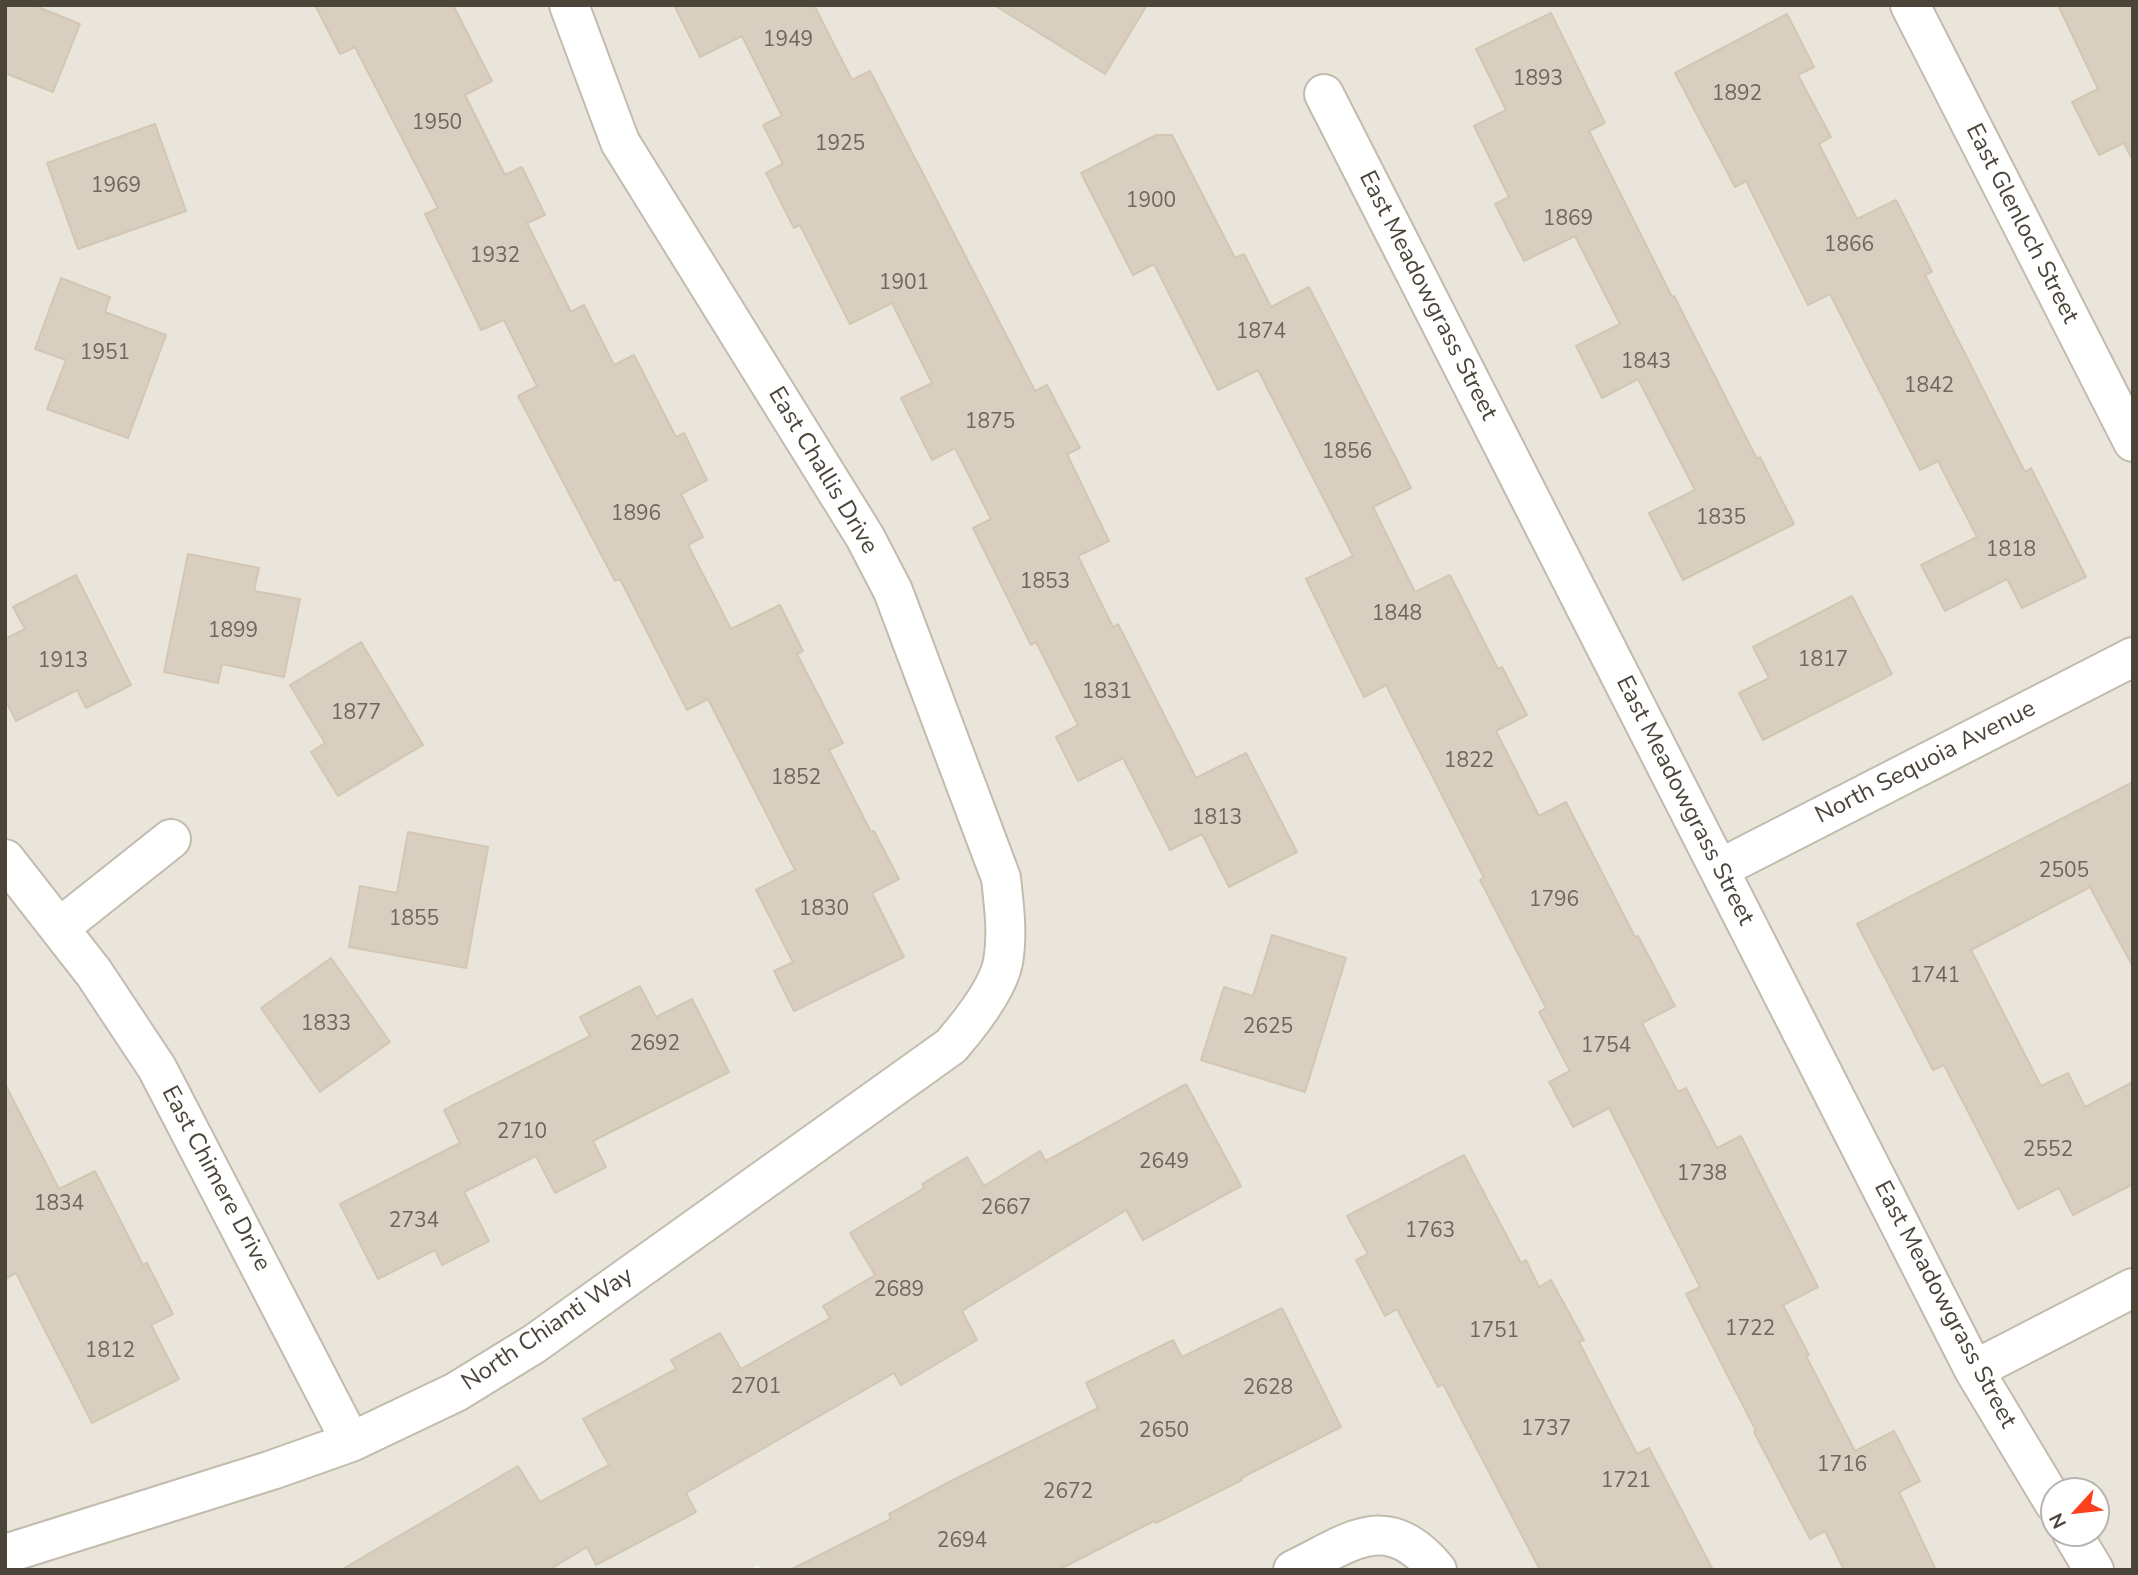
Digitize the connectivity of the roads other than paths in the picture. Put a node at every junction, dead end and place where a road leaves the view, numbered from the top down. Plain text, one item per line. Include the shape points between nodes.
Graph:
1 (569, 5) edge
2 (1910, 5) edge
3 (1324, 94) dead end
4 (2133, 442) edge
5 (2133, 657) edge
6 (171, 839) dead end
7 (5, 859) edge
8 (1719, 869) junction
9 (59, 928) junction
10 (1003, 964) joint
11 (2133, 1288) edge
12 (1974, 1370) junction
13 (351, 1442) junction
14 (2040, 1480) edge
15 (2080, 1547) edge
16 (5, 1554) edge
17 (1293, 1570) edge
18 (1437, 1570) edge
19 (2094, 1570) edge

1 - 10 street, East Challis Drive via 620,142 865,537 893,591 1001,878 1006,919
2 - 4 street, East Glenloch Street
3 - 8 street, East Meadowgrass Street
5 - 8 street, North Sequoia Avenue
6 - 9 street
7 - 9 street, East Chimere Drive
8 - 12 street, East Meadowgrass Street
9 - 13 street, East Chimere Drive via 157,1068
10 - 13 street, North Chianti Way via 980,1011 951,1046 534,1344 456,1392
11 - 12 street
12 - 14 street, East Meadowgrass Street
13 - 16 street, North Chianti Way
15 - 19 street
17 - 18 street via 1367,1535 1395,1536 1421,1550

